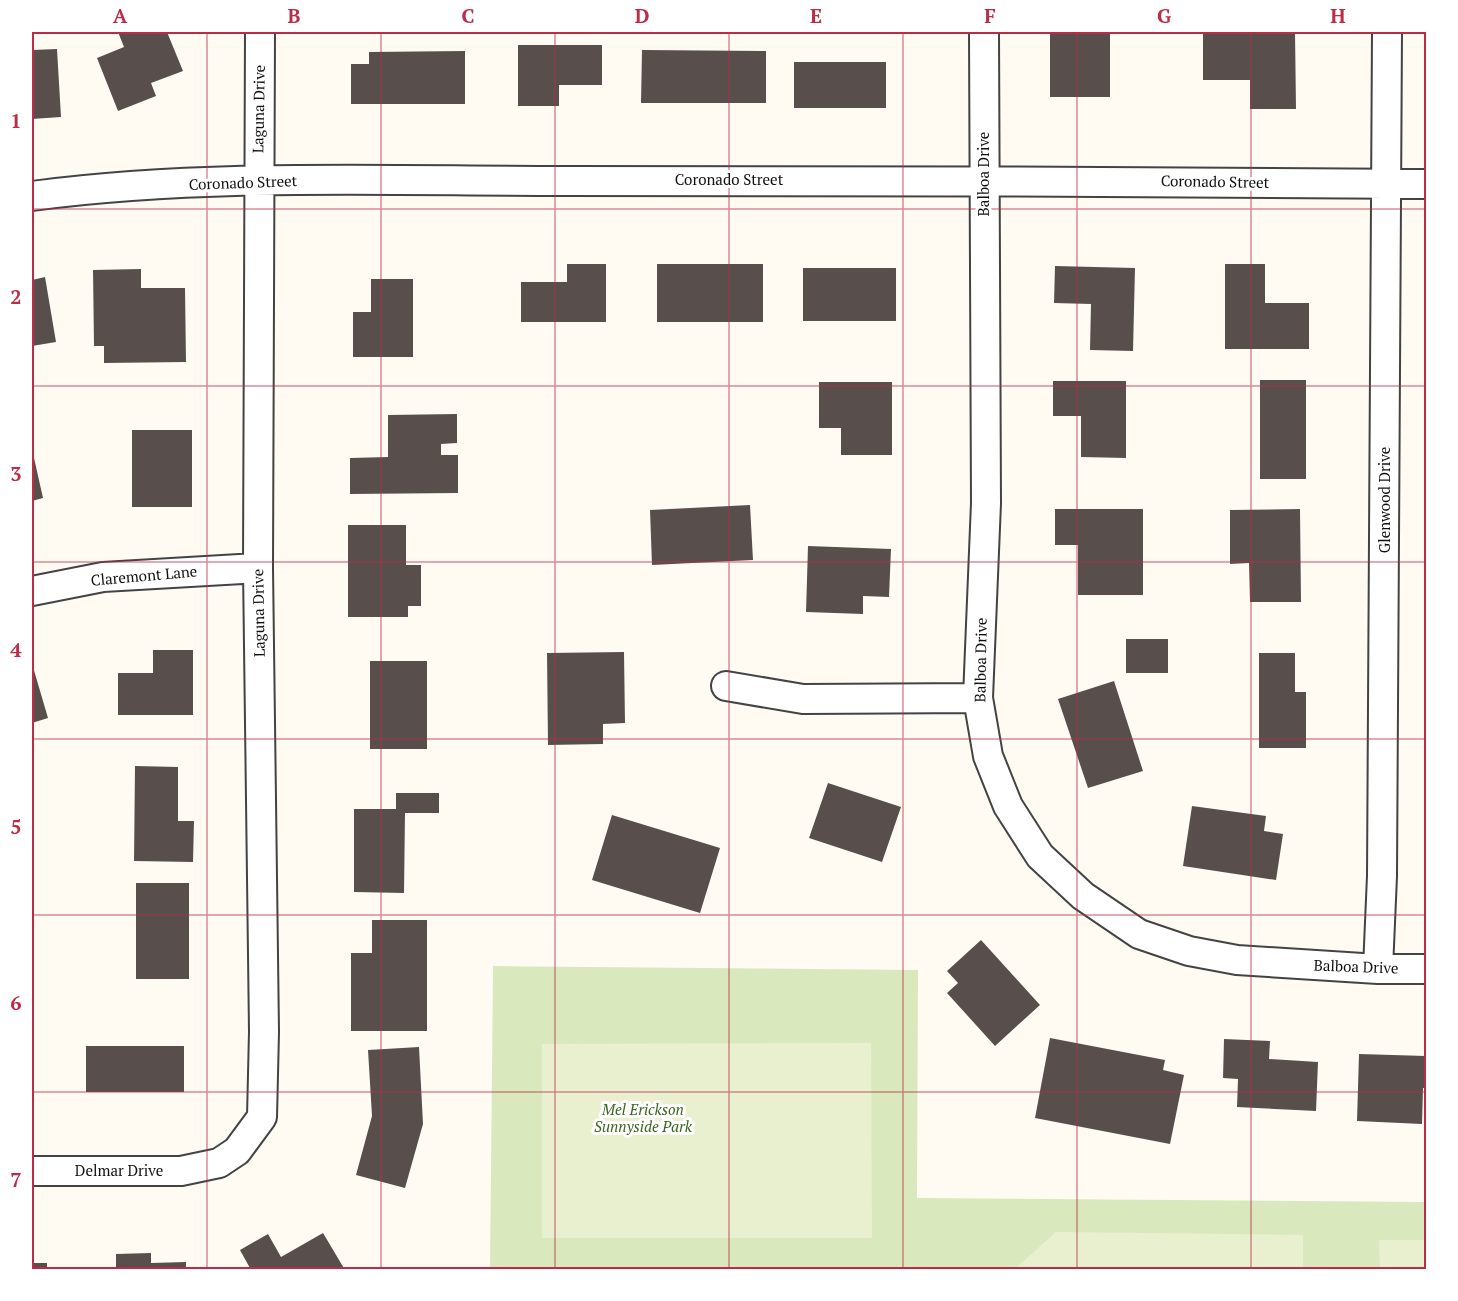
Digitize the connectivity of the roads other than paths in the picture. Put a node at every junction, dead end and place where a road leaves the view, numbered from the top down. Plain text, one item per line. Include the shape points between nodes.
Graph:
1 (260, 32) edge
2 (984, 32) edge
3 (1388, 32) edge
4 (984, 180) junction
5 (258, 181) junction
6 (1388, 184) junction
7 (1426, 184) edge
8 (32, 196) edge
9 (258, 568) junction
10 (32, 591) edge
11 (726, 686) dead end
12 (978, 698) junction
13 (1378, 969) junction
14 (1426, 969) edge
15 (205, 1166) joint
16 (32, 1171) edge

1 - 5 street, Laguna Drive
2 - 4 street, Balboa Drive
3 - 6 street, Glenwood Drive
4 - 5 street, Coronado Street
4 - 6 street, Coronado Street
4 - 12 street, Balboa Drive via 986,503
5 - 8 street, Coronado Street via 91,188
5 - 9 street, Laguna Drive
6 - 7 street, Coronado Street
6 - 13 street, Glenwood Drive
9 - 10 street, Claremont Lane via 103,577
9 - 15 street, Laguna Drive via 262,1117 237,1151 219,1163
11 - 12 street via 804,699
12 - 13 street, Balboa Drive via 988,756 1008,806 1040,856 1083,896 1139,934 1189,951 1237,960
13 - 14 street, Balboa Drive
15 - 16 street, Delmar Drive via 181,1172

